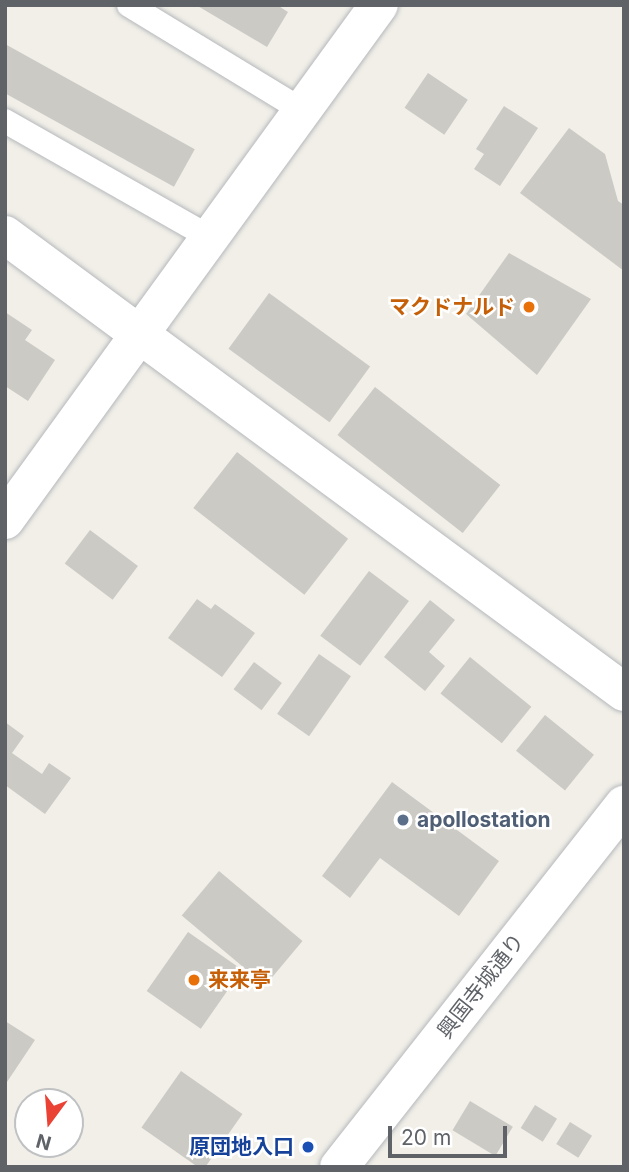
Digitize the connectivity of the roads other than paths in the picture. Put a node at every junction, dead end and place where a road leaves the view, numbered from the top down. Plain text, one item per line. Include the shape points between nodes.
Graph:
1 (128, 5) edge
2 (379, 5) edge
3 (302, 110) junction
4 (5, 121) edge
5 (5, 235) edge
6 (209, 237) junction
7 (139, 335) junction
8 (5, 520) edge
9 (624, 692) edge
10 (624, 805) edge
11 (339, 1167) edge

1 - 3 lane
2 - 3 street
3 - 6 street
4 - 6 lane
5 - 7 street
6 - 7 street
7 - 8 street
7 - 9 street
10 - 11 street, 興国寺城通り

